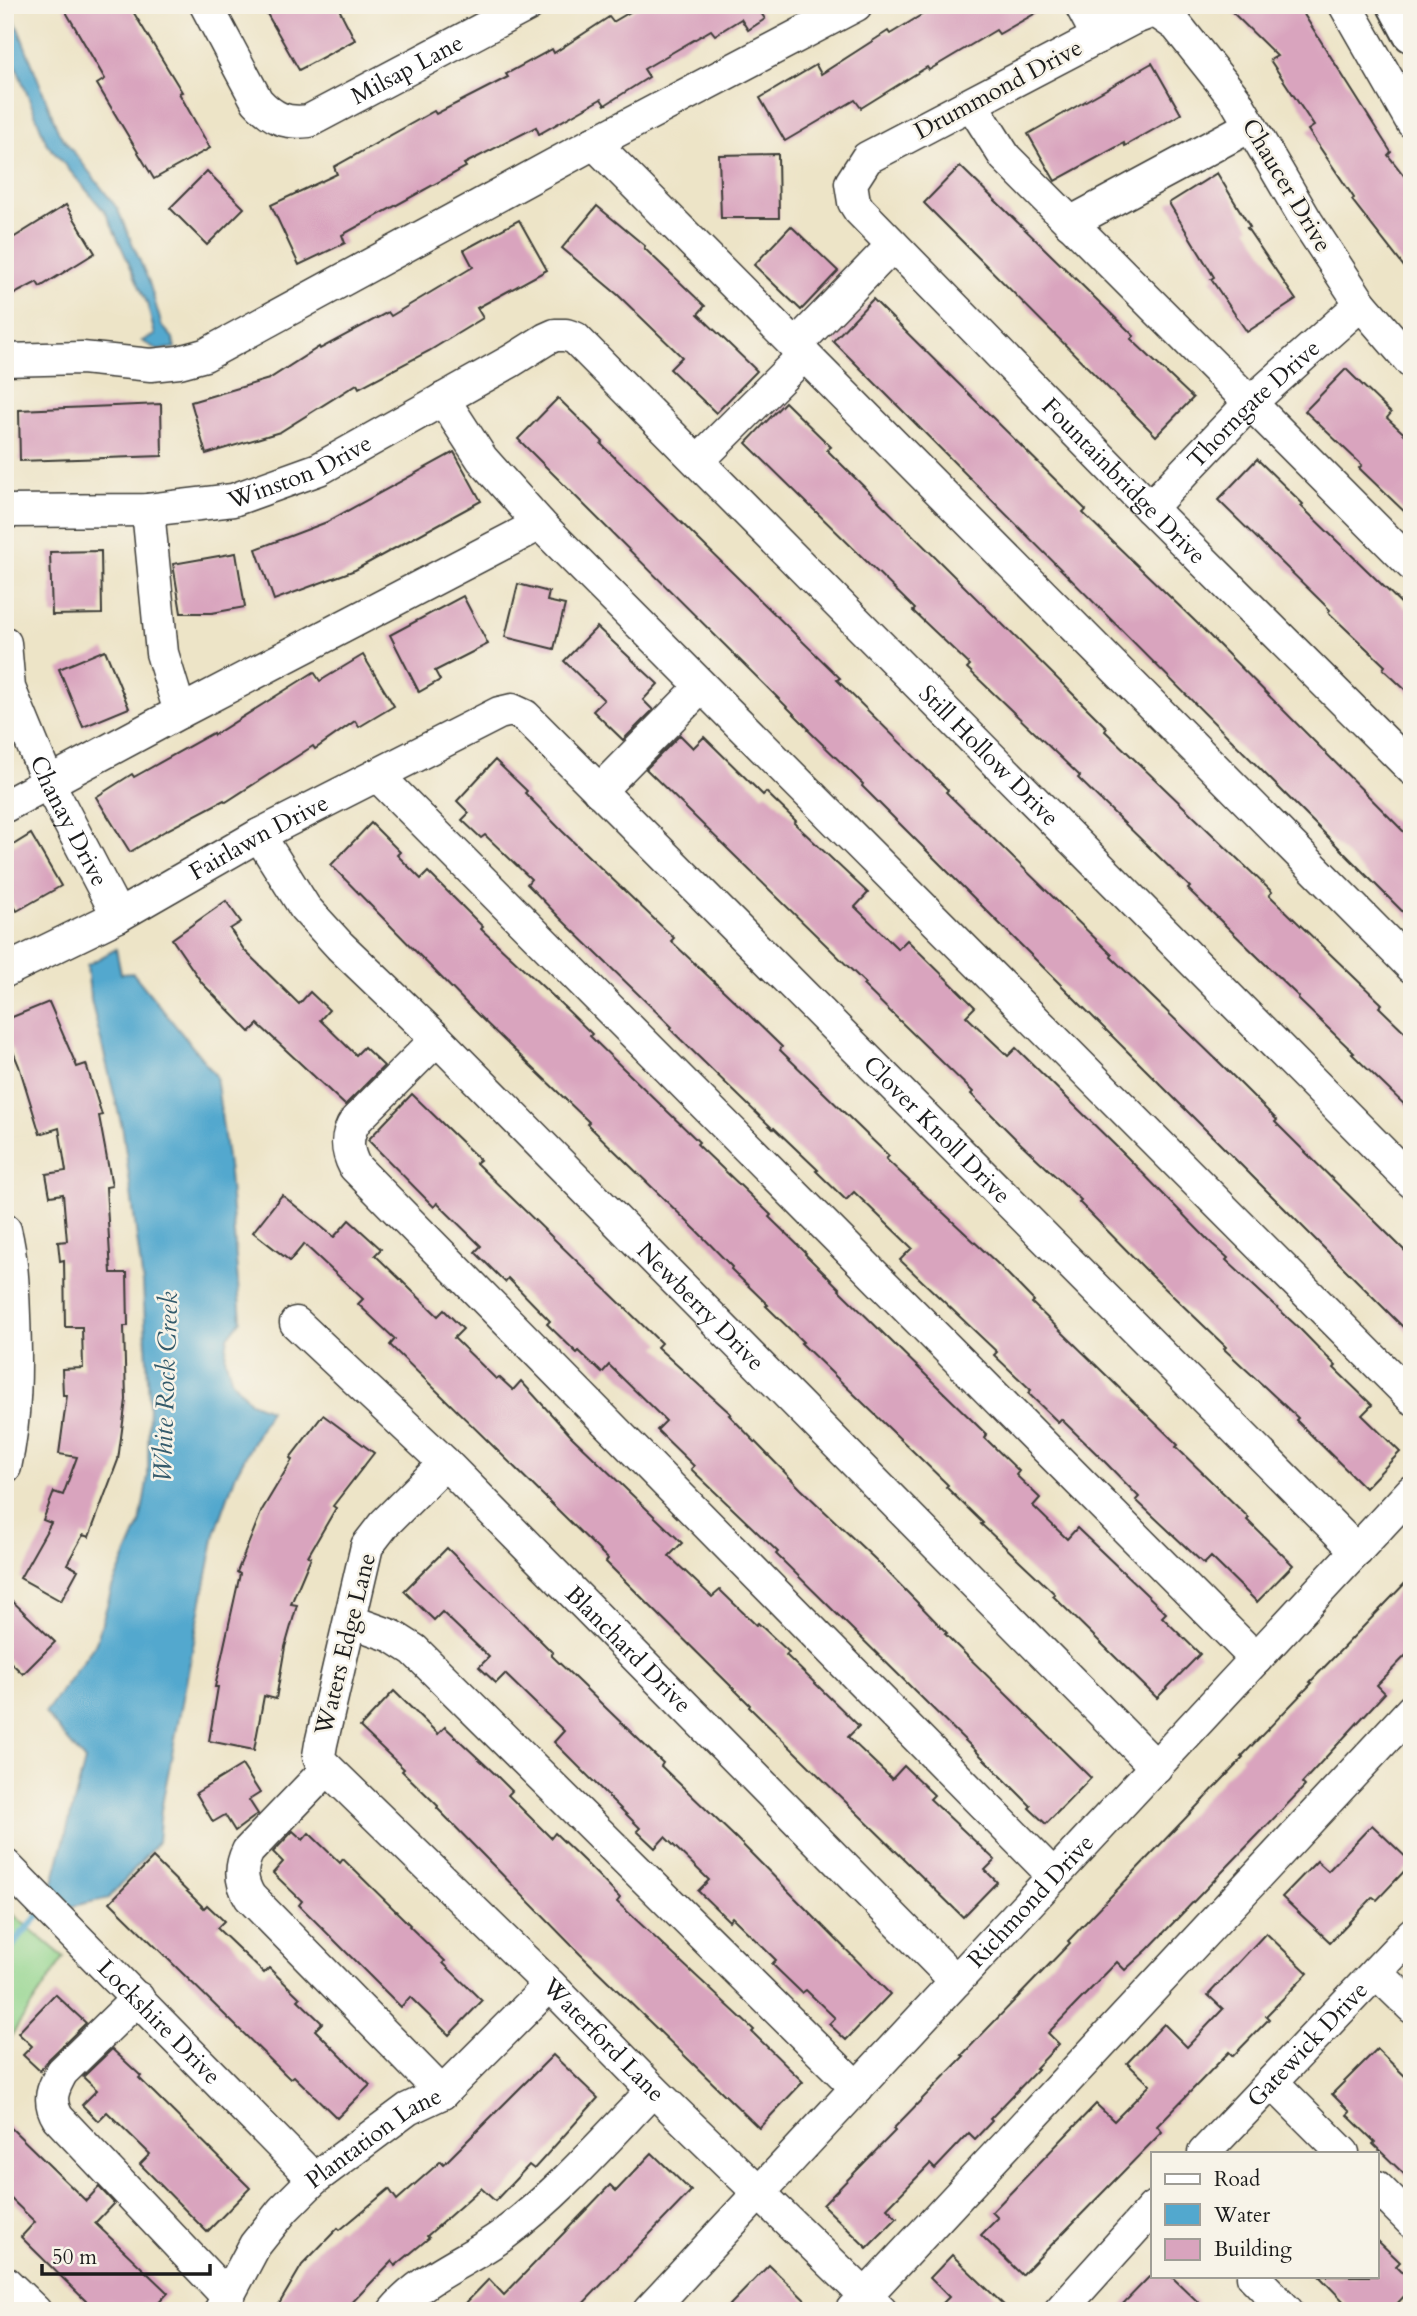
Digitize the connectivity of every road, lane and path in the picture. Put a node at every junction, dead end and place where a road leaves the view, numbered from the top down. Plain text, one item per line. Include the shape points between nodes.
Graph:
1 (206, 5) edge
2 (528, 5) edge
3 (856, 5) edge
4 (1081, 5) edge
5 (1345, 5) edge
6 (1397, 5) edge
7 (1157, 12) joint
8 (1412, 33) edge
9 (1098, 37) junction
10 (972, 105) junction
11 (1412, 122) edge
12 (1250, 125) junction
13 (594, 143) junction
14 (851, 183) joint
15 (1070, 223) junction
16 (893, 245) junction
17 (1361, 304) junction
18 (566, 335) joint
19 (800, 350) junction
20 (5, 360) edge
21 (1412, 363) edge
22 (443, 399) junction
23 (1250, 403) junction
24 (698, 461) junction
25 (1150, 508) junction
26 (148, 510) junction
27 (5, 512) edge
28 (540, 524) junction
29 (1412, 565) edge
30 (5, 643) edge
31 (701, 687) junction
32 (516, 711) joint
33 (180, 712) junction
34 (1412, 769) edge
35 (377, 775) junction
36 (48, 782) junction
37 (598, 791) junction
38 (5, 806) edge
39 (259, 835) junction
40 (118, 916) junction
41 (1412, 967) edge
42 (5, 971) edge
43 (437, 1039) junction
44 (1412, 1182) edge
45 (5, 1230) edge
46 (296, 1323) dead end
47 (1412, 1398) edge
48 (445, 1463) junction
49 (5, 1466) edge
50 (1412, 1492) edge
51 (1357, 1550) junction
52 (349, 1621) junction
53 (1256, 1659) junction
54 (1412, 1710) edge
55 (1156, 1767) junction
56 (327, 1769) junction
57 (5, 1865) edge
58 (1054, 1876) junction
59 (1412, 1934) edge
60 (1376, 1972) junction
61 (956, 1981) junction
62 (550, 1985) junction
63 (138, 1998) junction
64 (1412, 2007) edge
65 (1272, 2081) junction
66 (856, 2088) junction
67 (653, 2090) junction
68 (442, 2093) junction
69 (1205, 2152) edge
70 (1342, 2152) edge
71 (314, 2179) junction
72 (1378, 2188) edge
73 (759, 2193) junction
74 (1151, 2210) edge
75 (1412, 2222) edge
76 (1255, 2278) edge
77 (5, 2283) edge
78 (224, 2303) edge
79 (866, 2306) edge
80 (1063, 2309) edge
81 (35, 2311) edge
82 (394, 2311) edge
83 (649, 2311) edge
84 (1287, 2311) edge

1 - 2 street, Milsap Lane via 257,101 284,121 309,121
3 - 13 street
4 - 9 street
5 - 11 street
6 - 8 main road
7 - 9 street, Drummond Drive
7 - 12 street, Chaucer Drive via 1177,26
9 - 10 street, Drummond Drive
10 - 14 street, Drummond Drive via 867,158
10 - 15 street via 1005,158
12 - 15 street
12 - 17 street, Chaucer Drive
13 - 19 street
13 - 20 street via 205,355 151,365 82,358
14 - 16 street, Fountainbridge Drive via 859,210
15 - 23 street
16 - 19 street
16 - 25 street, Fountainbridge Drive
17 - 21 street, Chaucer Drive
17 - 23 street, Thorngate Drive
18 - 22 street, Winston Drive via 546,339
18 - 24 street, Still Hollow Drive via 584,345
19 - 24 street
19 - 41 street
22 - 26 street, Winston Drive via 319,469 233,500
22 - 28 street via 482,459
23 - 25 street, Thorngate Drive
23 - 29 street
24 - 44 street, Still Hollow Drive
25 - 34 street, Fountainbridge Drive
26 - 27 street, Winston Drive
26 - 33 street via 162,653
28 - 31 street
28 - 33 street
30 - 36 street, Chanay Drive via 9,688
31 - 37 street
31 - 47 street
32 - 35 street, Fairlawn Drive via 499,713
32 - 37 street, Clover Knoll Drive
33 - 36 street
35 - 39 street, Fairlawn Drive
35 - 53 street
36 - 38 street
36 - 40 street, Chanay Drive
37 - 51 street, Clover Knoll Drive
39 - 40 street, Fairlawn Drive
39 - 43 street, Newberry Drive via 305,908
40 - 42 street, Fairlawn Drive
43 - 55 street, Newberry Drive
43 - 58 street via 356,1120 347,1147 355,1167
45 - 49 street via 13,1296 16,1394
46 - 48 street, Blanchard Drive
48 - 52 street, Waters Edge Lane via 367,1546
48 - 61 street, Blanchard Drive
50 - 51 street, Richmond Drive
51 - 53 street, Richmond Drive
52 - 56 street, Waters Edge Lane via 319,1756
52 - 66 street via 392,1636 414,1650
53 - 55 street, Richmond Drive
54 - 79 street
55 - 58 street, Richmond Drive
56 - 62 street, Waterford Lane
56 - 68 street via 248,1851 243,1886
57 - 63 street, Lockshire Drive
58 - 61 street, Richmond Drive
59 - 60 street, Gatewick Drive
60 - 64 street
60 - 65 street, Gatewick Drive
61 - 66 street, Richmond Drive
62 - 67 street, Waterford Lane
62 - 68 street, Plantation Lane
63 - 71 street, Lockshire Drive
63 - 78 street via 62,2072 51,2104 58,2118
65 - 69 street, Gatewick Drive
65 - 70 street
66 - 73 street, Richmond Drive
67 - 73 street, Waterford Lane
67 - 82 street via 559,2188 502,2235 435,2276
68 - 71 street, Plantation Lane via 408,2109
71 - 78 street, Plantation Lane via 255,2245
72 - 75 street
73 - 79 street, Waterford Lane
73 - 83 street, Richmond Drive
74 - 80 street
76 - 84 street
77 - 81 street

